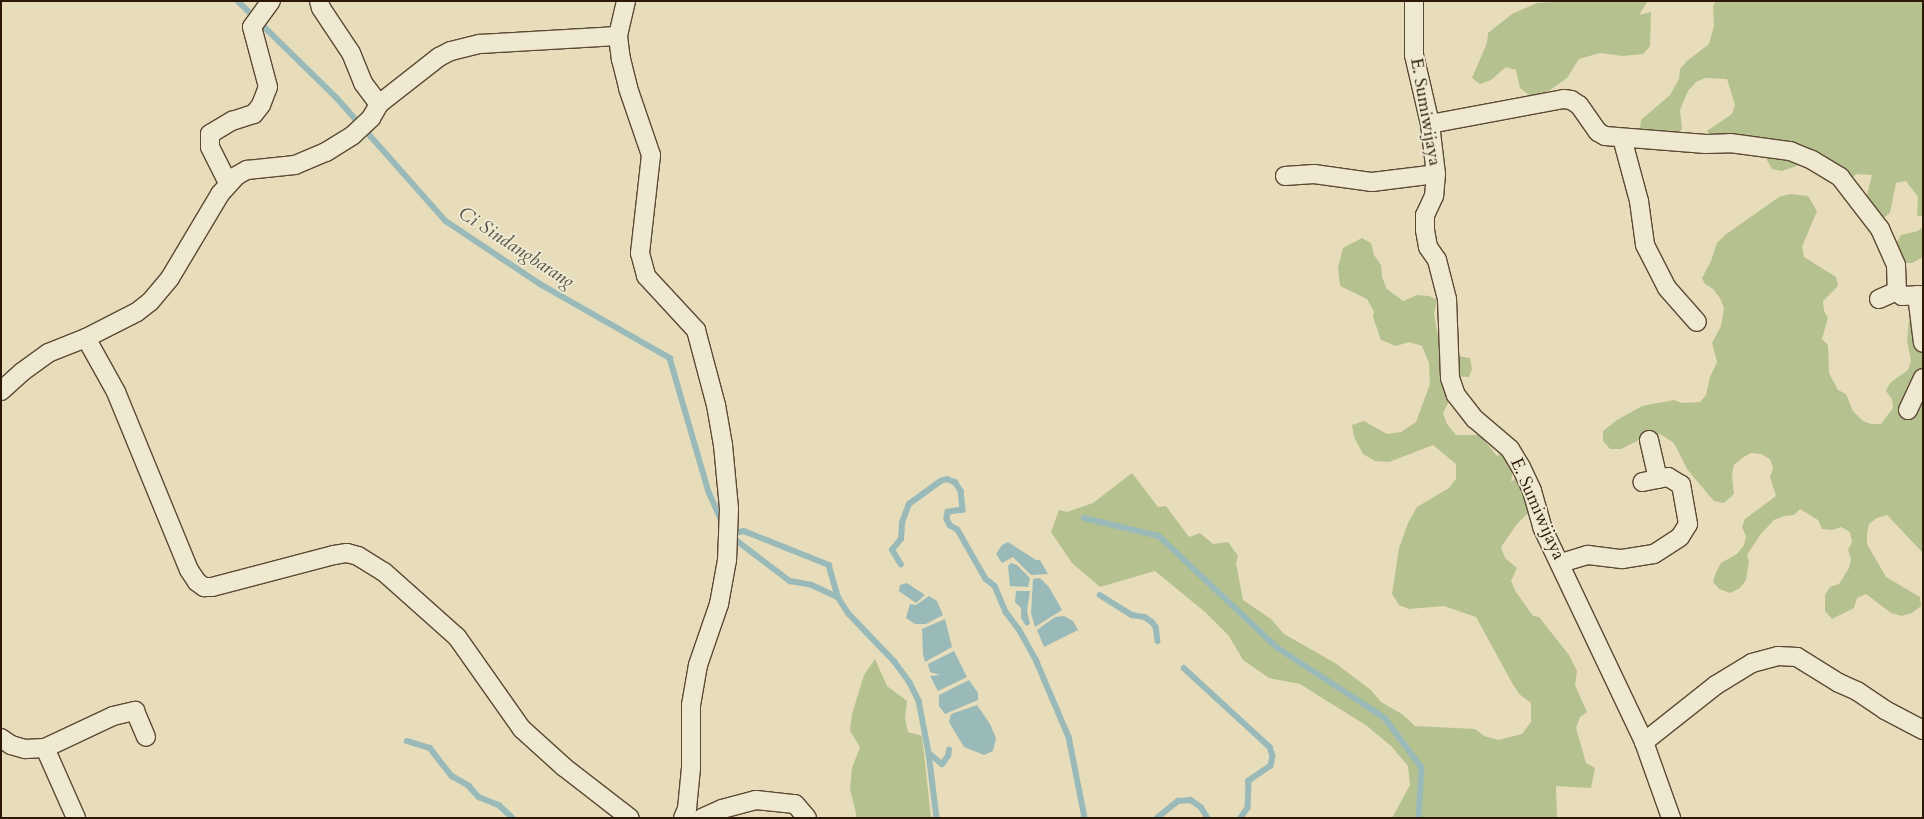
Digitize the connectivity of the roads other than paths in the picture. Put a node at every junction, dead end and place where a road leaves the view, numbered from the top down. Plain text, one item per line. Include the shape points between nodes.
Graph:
1 (319, 1) edge
2 (626, 1) edge
3 (1414, 1) edge
4 (270, 3) edge
5 (618, 36) junction
6 (375, 111) junction
7 (1430, 124) junction
8 (1622, 138) junction
9 (1436, 174) junction
10 (1285, 176) dead end
11 (228, 183) junction
12 (1897, 290) junction
13 (1920, 295) edge
14 (1879, 299) dead end
15 (1697, 322) dead end
16 (86, 338) junction
17 (1923, 343) edge
18 (1923, 378) edge
19 (1, 391) edge
20 (1908, 410) dead end
21 (1649, 440) dead end
22 (1561, 563) junction
23 (1923, 730) edge
24 (146, 737) dead end
25 (1, 738) edge
26 (1644, 742) junction
27 (45, 748) junction
28 (76, 818) edge
29 (630, 818) edge
30 (683, 818) edge
31 (702, 818) edge
32 (807, 818) edge
33 (1671, 818) edge

1 - 6 street via 350,52
2 - 5 street
3 - 7 street, E. Sumiwijaya via 1414,54
4 - 11 street via 252,27 268,87 261,105 254,114 232,121 210,134 210,147
5 - 6 street via 466,46 439,57
5 - 30 street via 628,88 651,155 640,253 646,276 696,330 716,405 729,509 727,560 719,604 698,665 691,705 691,768 687,809
6 - 11 street via 353,135 309,160 247,170
7 - 8 street via 1564,99 1579,105 1598,132
7 - 9 street, E. Sumiwijaya
8 - 12 street via 1730,143 1790,150 1829,169 1840,177 1880,229 1896,265
8 - 15 street via 1639,201 1645,245 1667,288
9 - 10 street via 1372,182 1314,174
9 - 22 street, E. Sumiwijaya via 1434,196 1425,215 1425,230 1447,299 1450,378 1456,395 1475,418 1510,449 1522,467 1542,527
11 - 16 street via 160,292 137,312
12 - 13 street via 1902,296
12 - 14 street
13 - 17 street
16 - 19 street via 48,353
16 - 29 street via 116,392 189,570 197,582 204,587 212,587 334,555 347,554 364,560 384,572 458,637 522,730
18 - 20 street
21 - 22 street via 1650,481 1668,477 1681,485 1688,524 1680,537 1654,554 1622,559 1588,555
22 - 26 street, E. Sumiwijaya
23 - 26 street via 1797,657 1778,656 1752,663 1716,686
24 - 27 street via 135,711 113,716
25 - 27 street via 11,746
26 - 33 street, E. Sumiwijaya
27 - 28 street
31 - 32 street via 756,800 795,804

